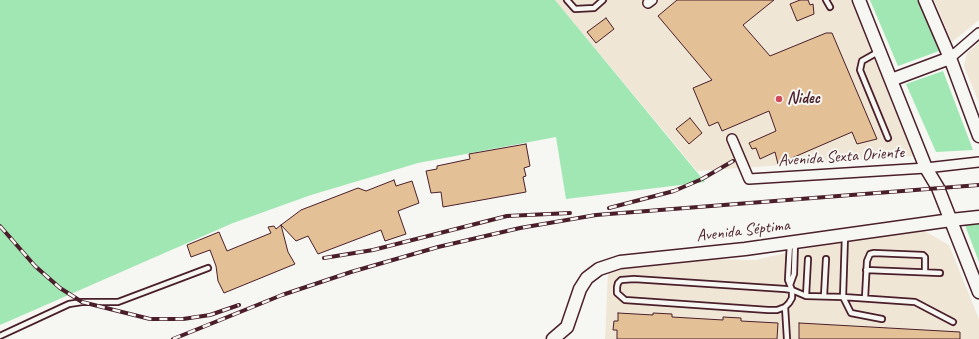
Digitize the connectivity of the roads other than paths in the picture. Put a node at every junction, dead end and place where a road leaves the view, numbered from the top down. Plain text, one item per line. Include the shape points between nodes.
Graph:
1 (567, 0) edge
2 (603, 0) edge
3 (826, 0) edge
4 (859, 0) edge
5 (925, 0) edge
6 (830, 7) dead end
7 (979, 33) edge
8 (879, 51) junction
9 (950, 58) junction
10 (891, 80) junction
11 (979, 136) edge
12 (888, 138) dead end
13 (732, 139) dead end
14 (979, 162) edge
15 (926, 168) junction
16 (979, 218) edge
17 (951, 220) junction
18 (845, 234) junction
19 (792, 243) junction
20 (808, 259) dead end
21 (826, 259) dead end
22 (208, 268) dead end
23 (866, 270) junction
24 (925, 272) junction
25 (940, 273) dead end
26 (792, 290) junction
27 (979, 292) edge
28 (806, 296) junction
29 (824, 296) junction
30 (843, 297) junction
31 (865, 298) junction
32 (785, 307) junction
33 (882, 319) dead end
34 (953, 322) dead end
35 (0, 336) edge
36 (553, 339) edge
37 (787, 339) edge

1 - 2 lane via 575,9 594,8
3 - 6 lane
4 - 8 street
5 - 9 street
7 - 9 street
8 - 10 street
8 - 12 lane via 862,61 860,65
9 - 10 street
9 - 11 street
10 - 15 street
13 - 15 street, Avenida Sexta Oriente via 748,179
14 - 15 street, Avenida Sexta Oriente
15 - 17 street via 938,188
16 - 17 street, Avenida Séptima
17 - 18 street, Avenida Séptima
17 - 27 street
18 - 19 street, Avenida Séptima
18 - 30 lane
19 - 26 lane via 788,280
19 - 36 street, Avenida Séptima via 620,262 599,269 587,278 580,289 567,327
20 - 28 lane
21 - 29 lane
22 - 35 lane via 118,302 68,304
23 - 24 lane
23 - 24 lane via 868,257 874,253 925,257
23 - 31 lane
24 - 25 lane
26 - 28 lane
26 - 32 lane via 792,298
26 - 32 lane via 634,279 621,280 618,283 617,293 625,300 768,310
28 - 29 lane
29 - 30 lane
30 - 31 lane
30 - 33 lane via 851,313
31 - 34 lane via 915,302
32 - 37 lane

